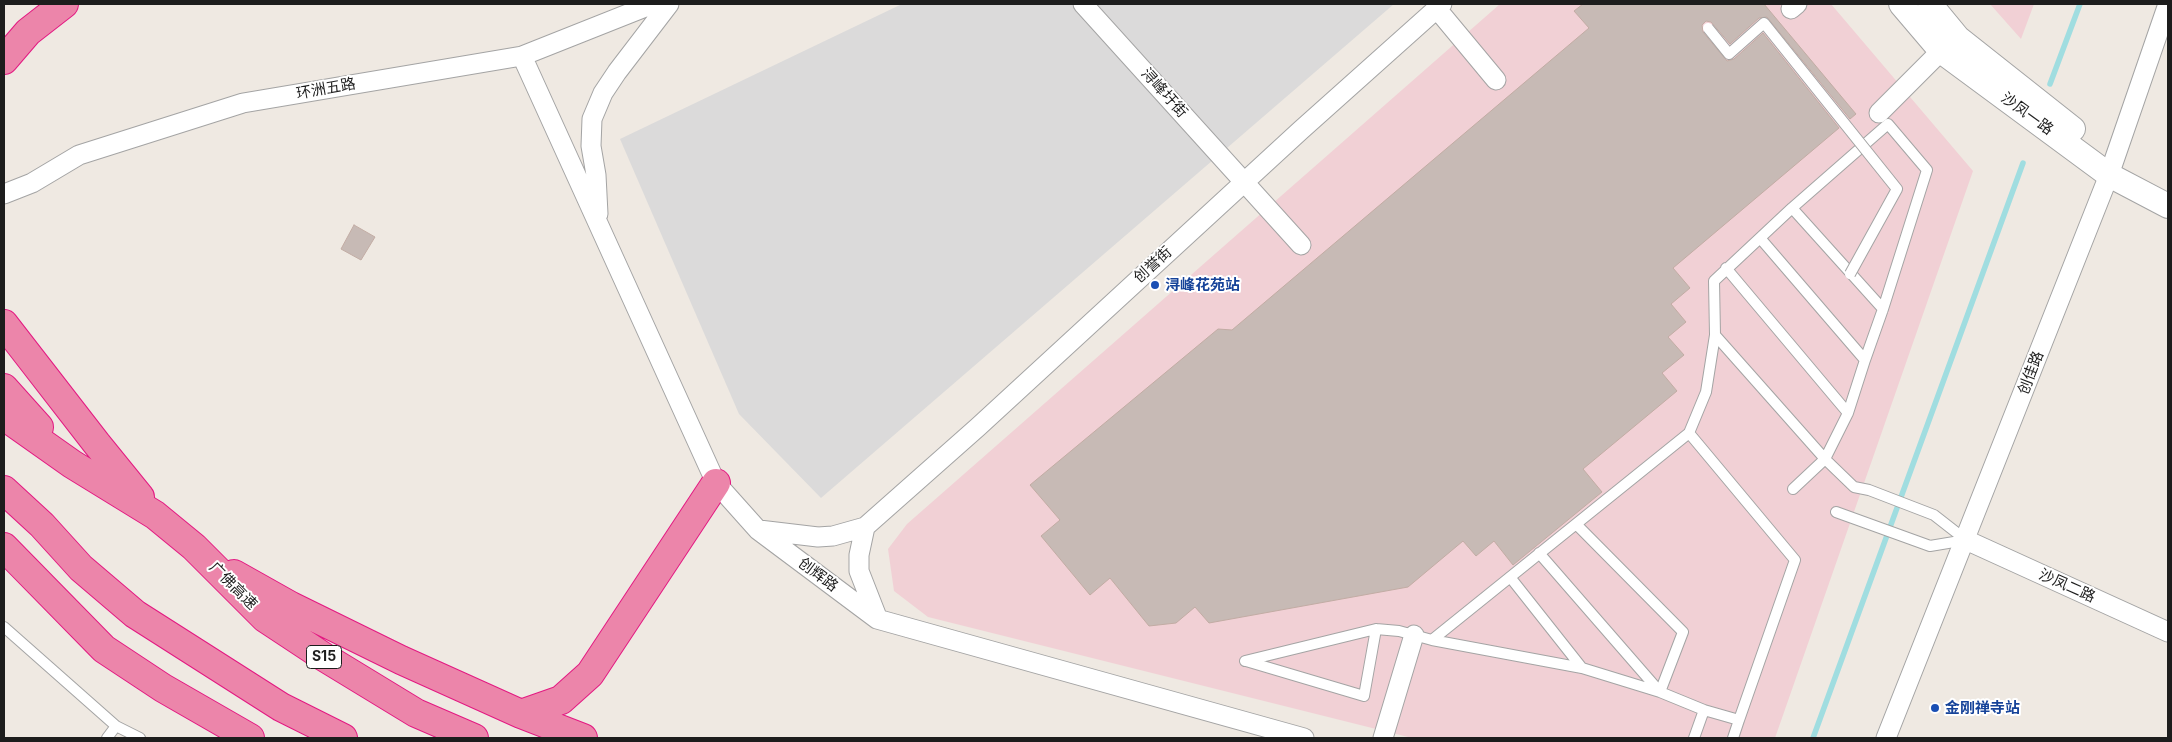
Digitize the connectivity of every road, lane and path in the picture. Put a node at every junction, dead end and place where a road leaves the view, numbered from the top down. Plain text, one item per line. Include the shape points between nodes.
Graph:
1 (64, 4) edge
2 (653, 4) edge
3 (668, 4) edge
4 (1082, 4) edge
5 (1901, 4) edge
6 (1930, 4) edge
7 (2168, 4) edge
8 (1440, 6) edge
9 (1708, 28) dead end
10 (1941, 51) junction
11 (522, 56) junction
12 (4, 60) edge
13 (1496, 80) dead end
14 (1879, 113) dead end
15 (2111, 168) junction
16 (1245, 182) junction
17 (2168, 188) edge
18 (4, 194) edge
19 (2168, 206) edge
20 (1792, 208) junction
21 (600, 227) junction
22 (1760, 238) junction
23 (1301, 245) dead end
24 (1726, 268) junction
25 (1850, 274) junction
26 (1884, 309) junction
27 (4, 324) edge
28 (1715, 336) junction
29 (1864, 360) junction
30 (4, 388) edge
31 (1848, 413) junction
32 (4, 416) edge
33 (1689, 433) junction
34 (1825, 459) junction
35 (72, 464) junction
36 (4, 475) edge
37 (716, 483) junction
38 (1793, 489) dead end
39 (4, 490) edge
40 (1836, 512) dead end
41 (155, 515) junction
42 (42, 524) junction
43 (1576, 524) junction
44 (865, 527) junction
45 (758, 530) junction
46 (1966, 540) junction
47 (4, 547) edge
48 (194, 547) junction
49 (1540, 553) junction
50 (1510, 577) junction
51 (877, 619) junction
52 (4, 627) edge
53 (1376, 629) junction
54 (2168, 632) edge
55 (1423, 637) junction
56 (1582, 668) junction
57 (1660, 692) junction
58 (1704, 710) junction
59 (521, 714) junction
60 (1739, 720) junction
61 (116, 726) junction
62 (108, 738) edge
63 (115, 738) edge
64 (140, 738) edge
65 (250, 738) edge
66 (343, 738) edge
67 (474, 738) edge
68 (583, 738) edge
69 (1304, 738) edge
70 (1382, 738) edge
71 (1694, 738) edge
72 (1733, 738) edge
73 (1886, 738) edge

1 - 12 highway via 28,32
2 - 11 street, 环洲五路
3 - 21 street via 603,93 592,119 591,146
4 - 16 street, 浔峰圩街
5 - 10 street, 沙凤一路
6 - 15 street, 沙凤一路 via 1958,38
7 - 15 street, 创佳路
8 - 13 street
8 - 16 street, 创誉街
9 - 25 lane, bridge via 1729,54 1764,23 1897,189
10 - 14 street
10 - 15 street, 沙凤一路
11 - 18 street, 环洲五路 via 243,103 79,156 32,183
11 - 21 street, 创辉路
15 - 17 street, 沙凤一路
15 - 19 street, 沙凤一路
15 - 46 street, 创佳路
16 - 23 street, 浔峰圩街
16 - 44 street, 创誉街
20 - 22 lane
20 - 25 lane
20 - 26 lane via 1888,124 1927,170
21 - 37 street, 创辉路
22 - 24 lane
22 - 29 lane
24 - 28 lane via 1714,281
24 - 31 lane
25 - 26 lane
26 - 29 lane
27 - 41 highway
28 - 33 lane via 1706,392
28 - 34 lane
29 - 31 lane
30 - 35 highway
31 - 34 lane
32 - 35 highway, 广佛高速 / S15
33 - 43 lane
33 - 60 lane via 1795,560
34 - 38 lane
34 - 46 lane via 1854,487 1934,514
35 - 41 highway, 广佛高速 / S15
36 - 42 highway
37 - 45 street, 创辉路
37 - 59 highway via 590,674 561,700
39 - 42 highway
40 - 46 lane via 1930,546
41 - 48 highway, 广佛高速 / S15
42 - 66 highway via 82,568 135,614 281,707
43 - 49 lane
43 - 57 lane via 1683,632
44 - 45 street via 818,537
44 - 51 street via 859,571
45 - 51 street, 创辉路
46 - 54 street, 沙凤二路
46 - 73 street, 创佳路
47 - 65 highway via 104,648 163,688
48 - 59 highway via 290,606
48 - 67 highway, 广佛高速 / S15 via 264,618 416,713
49 - 50 lane
49 - 57 lane
50 - 55 lane
50 - 56 lane
51 - 69 street
52 - 61 lane
53 - 53 lane via 1364,696 1245,660 1282,652
53 - 55 lane
55 - 56 lane
55 - 70 street
56 - 57 lane
57 - 58 lane
58 - 60 lane
58 - 71 lane
59 - 68 highway
60 - 72 lane
61 - 62 lane
61 - 63 lane
61 - 64 lane

